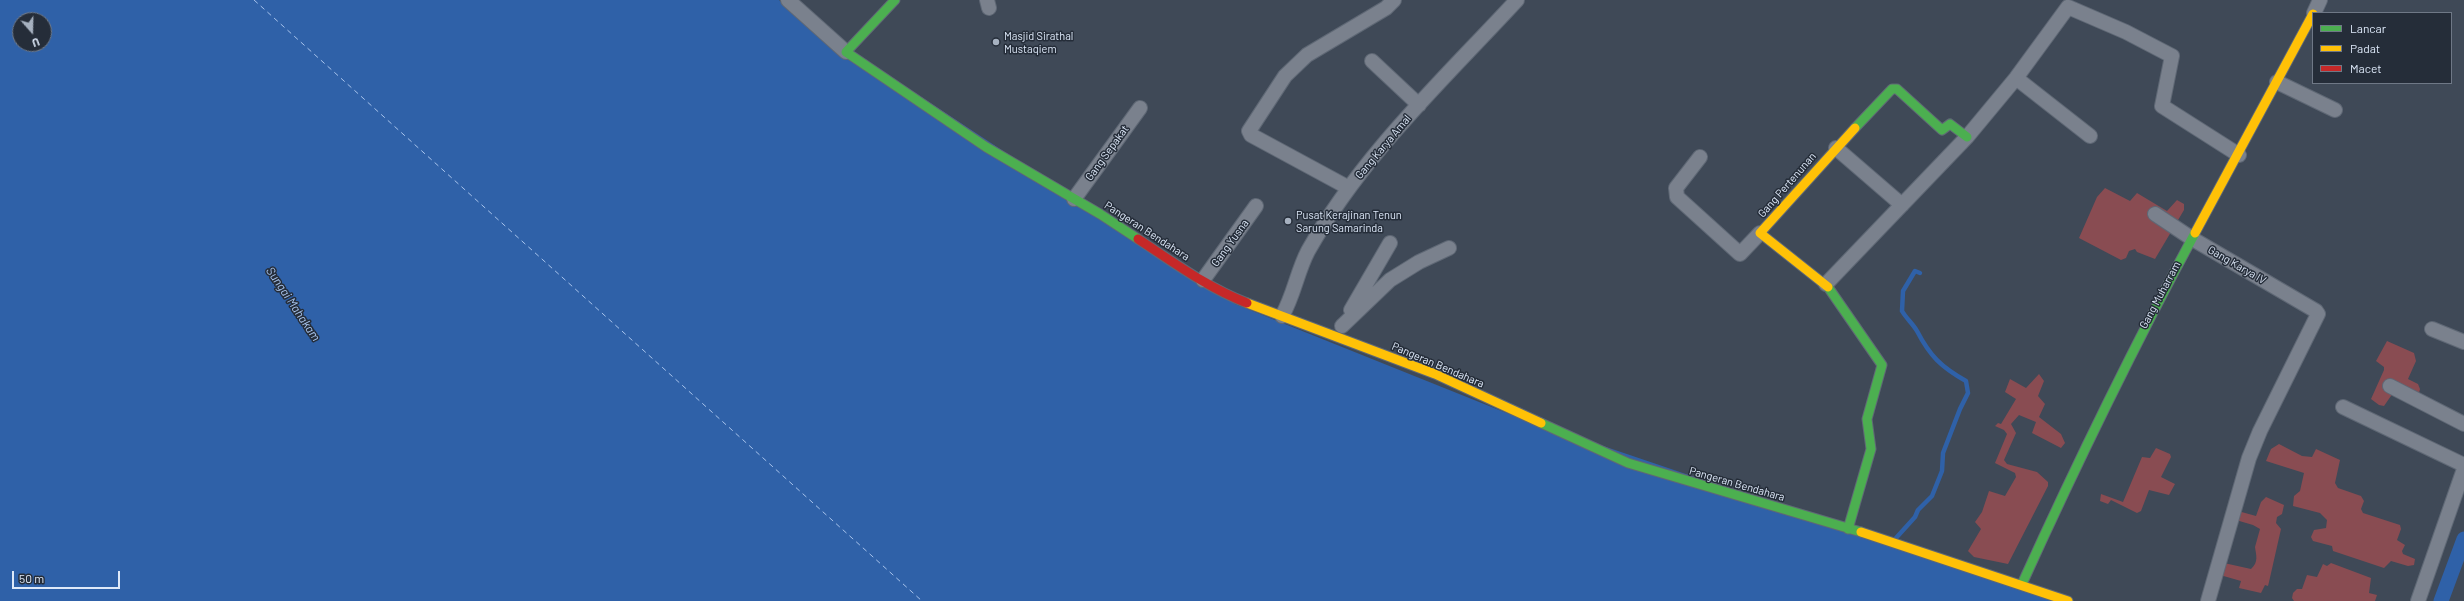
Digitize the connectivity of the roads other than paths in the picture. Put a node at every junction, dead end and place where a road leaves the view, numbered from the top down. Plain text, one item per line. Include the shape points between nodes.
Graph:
1 (788, 0) edge
2 (894, 0) edge
3 (1394, 0) edge
4 (1517, 0) edge
5 (2320, 0) edge
6 (2314, 12) edge
7 (2312, 16) edge
8 (846, 52) junction
9 (1372, 61) dead end
10 (2016, 78) junction
11 (2277, 82) junction
12 (1419, 105) junction
13 (1140, 108) dead end
14 (2335, 110) dead end
15 (2090, 136) dead end
16 (1967, 137) junction
17 (1836, 148) junction
18 (2239, 155) junction
19 (1700, 157) dead end
20 (1349, 188) junction
21 (1074, 199) junction
22 (1902, 205) junction
23 (1256, 206) dead end
24 (2155, 214) dead end
25 (1760, 233) junction
26 (2191, 238) junction
27 (1390, 243) dead end
28 (1449, 248) dead end
29 (1203, 280) junction
30 (1826, 284) junction
31 (1282, 316) junction
32 (2432, 329) dead end
33 (1340, 332) junction
34 (2464, 342) edge
35 (2390, 386) dead end
36 (2343, 407) dead end
37 (2464, 424) edge
38 (2464, 465) edge
39 (2464, 469) edge
40 (1848, 529) junction
41 (2022, 584) junction
42 (2068, 601) edge
43 (2208, 601) edge
44 (2418, 601) edge

1 - 8 street
2 - 8 street
3 - 20 street via 1386,8 1307,55 1285,76 1249,131 1251,135
4 - 12 street, Gang Karya Amal
5 - 6 street, Gang Muharram
7 - 11 street, Gang Muharram
8 - 21 street, Pangeran Bendahara via 986,147
9 - 12 street
10 - 15 street
10 - 16 street
10 - 18 street via 2068,7 2126,32 2172,56 2162,106
11 - 14 street
11 - 18 street, Gang Muharram
12 - 20 street, Gang Karya Amal via 1387,139
13 - 21 street, Gang Sepakat
16 - 17 street, Gang Pertenunan via 1950,124 1942,130 1894,89
16 - 22 street
17 - 22 street
17 - 25 street, Gang Pertenunan
18 - 26 street, Gang Muharram
19 - 25 street via 1676,188 1677,197 1740,254
20 - 31 street, Gang Karya Amal via 1309,251
21 - 29 street, Pangeran Bendahara
22 - 30 street
23 - 29 street, Gang Yusna
24 - 26 street, Gang Karya IV
25 - 30 street, Gang Pertenunan
26 - 41 street, Gang Muharram via 2078,460
26 - 43 street, Gang Karya IV via 2316,311 2318,316 2257,438
27 - 33 street
28 - 33 street via 1390,280
29 - 31 street, Pangeran Bendahara via 1231,297
30 - 40 street, Gang Pertenunan via 1879,356 1882,365 1867,419 1872,449
31 - 33 street, Pangeran Bendahara
32 - 34 street
33 - 40 street, Pangeran Bendahara via 1628,463
35 - 37 street
36 - 38 street
39 - 44 street
40 - 41 street, Pangeran Bendahara
41 - 42 street, Pangeran Bendahara

